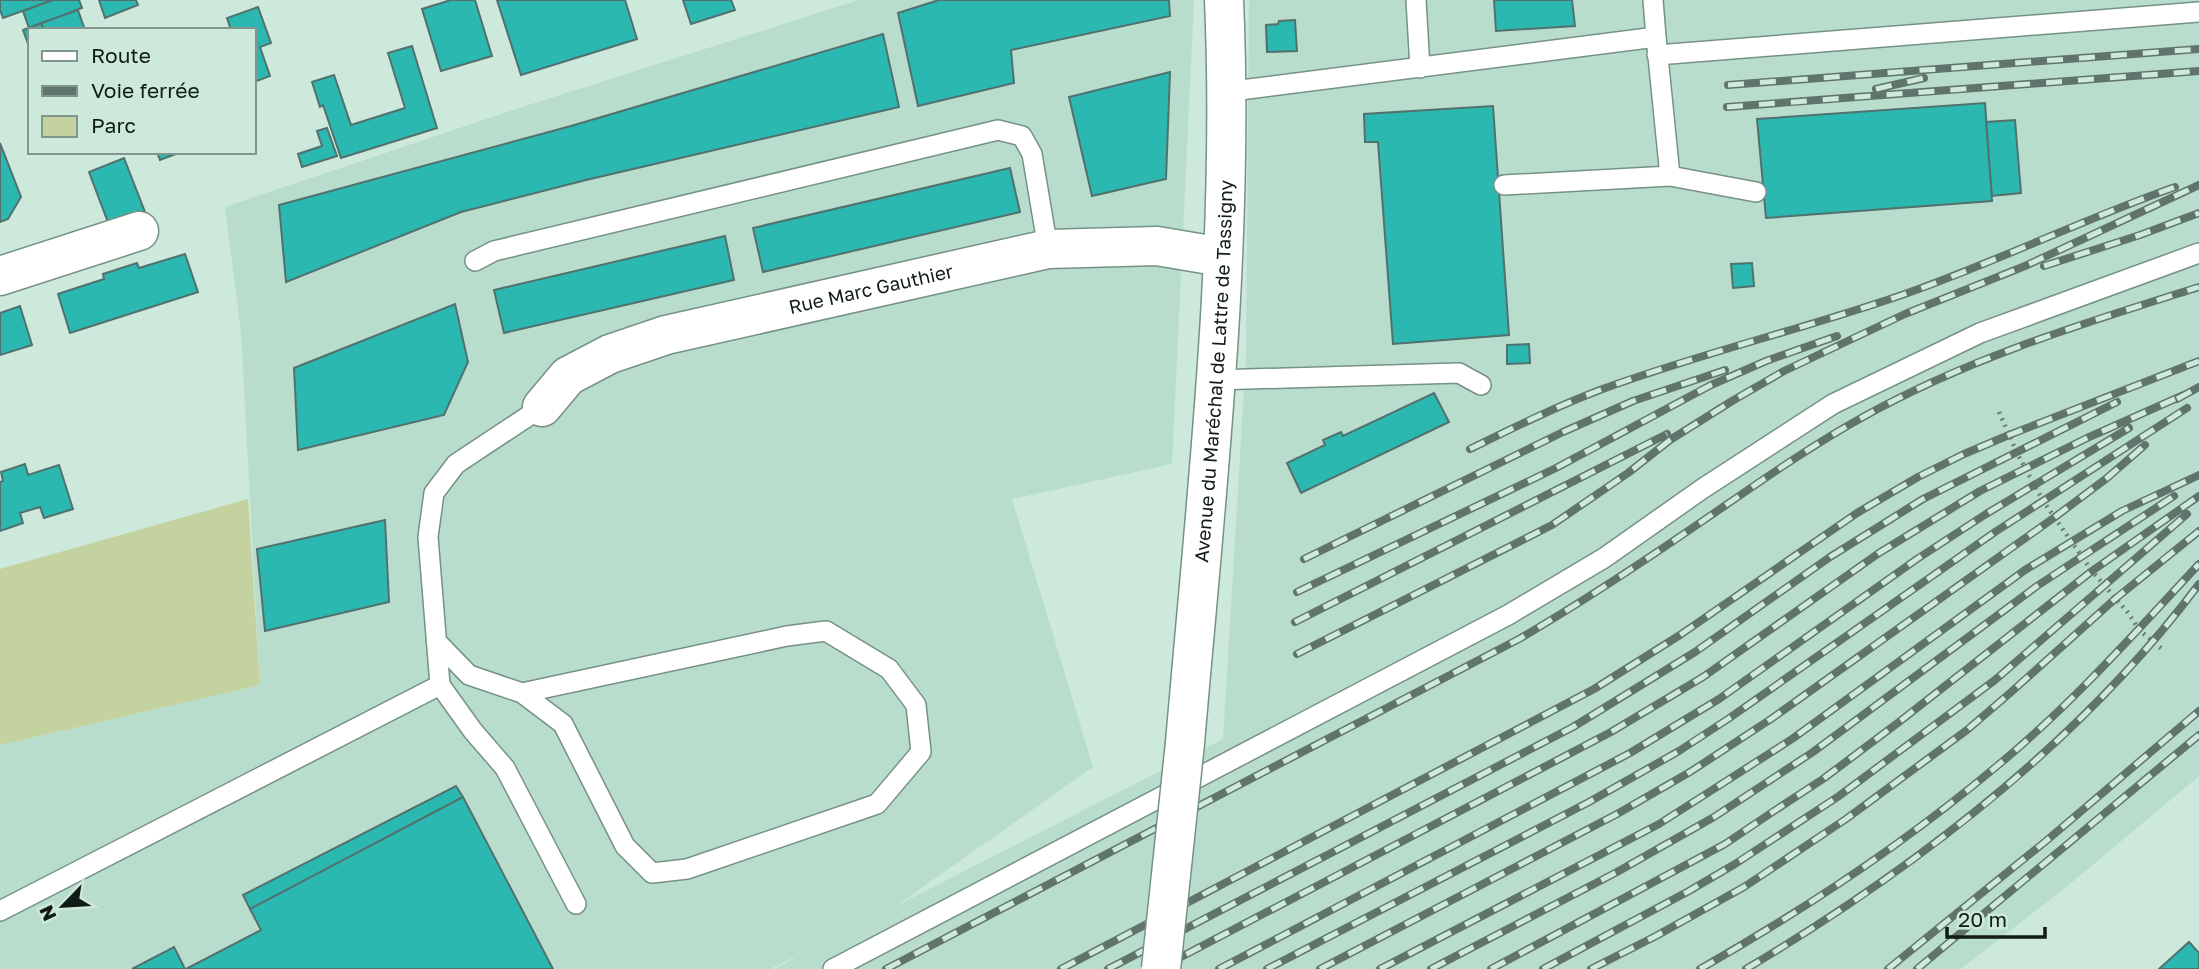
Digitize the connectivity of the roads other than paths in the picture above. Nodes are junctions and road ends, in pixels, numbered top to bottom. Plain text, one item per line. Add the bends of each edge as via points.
1 (1224, 0) edge
2 (1416, 0) edge
3 (1653, 0) edge
4 (2199, 12) edge
5 (1656, 46) junction
6 (1420, 68) junction
7 (1225, 92) junction
8 (1670, 176) junction
9 (1504, 185) dead end
10 (1756, 192) dead end
11 (139, 231) dead end
12 (1048, 249) junction
13 (2199, 253) edge
14 (1222, 257) junction
15 (475, 261) dead end
16 (0, 276) edge
17 (1215, 380) junction
18 (1480, 385) dead end
19 (542, 407) joint
20 (436, 641) junction
21 (440, 685) junction
22 (522, 693) junction
23 (576, 904) dead end
24 (0, 911) edge
25 (833, 969) edge
26 (1161, 969) edge

1 - 7 street, Avenue du Maréchal de Lattre de Tassigny
2 - 6 lane
3 - 5 lane
4 - 5 lane
5 - 6 lane
5 - 8 lane
6 - 7 lane
7 - 14 street, Avenue du Maréchal de Lattre de Tassigny
8 - 9 lane
8 - 10 lane
11 - 16 street
12 - 14 street, Rue Marc Gauthier via 1157,246
12 - 15 lane via 1032,154 1022,136 998,130 494,251
12 - 19 street, Rue Marc Gauthier via 666,335 610,354 568,376
13 - 25 lane via 1980,334 1833,404 1604,558 1508,615
14 - 17 street, Avenue du Maréchal de Lattre de Tassigny
17 - 18 lane via 1460,373
17 - 26 street, Avenue du Maréchal de Lattre de Tassigny, bridge
19 - 20 lane via 456,464 434,494 428,537
20 - 21 lane
20 - 22 lane via 468,675
21 - 23 lane via 505,768
21 - 24 lane
22 - 22 lane via 563,724 625,846 652,873 687,869 877,804 921,752 916,705 889,669 826,631

